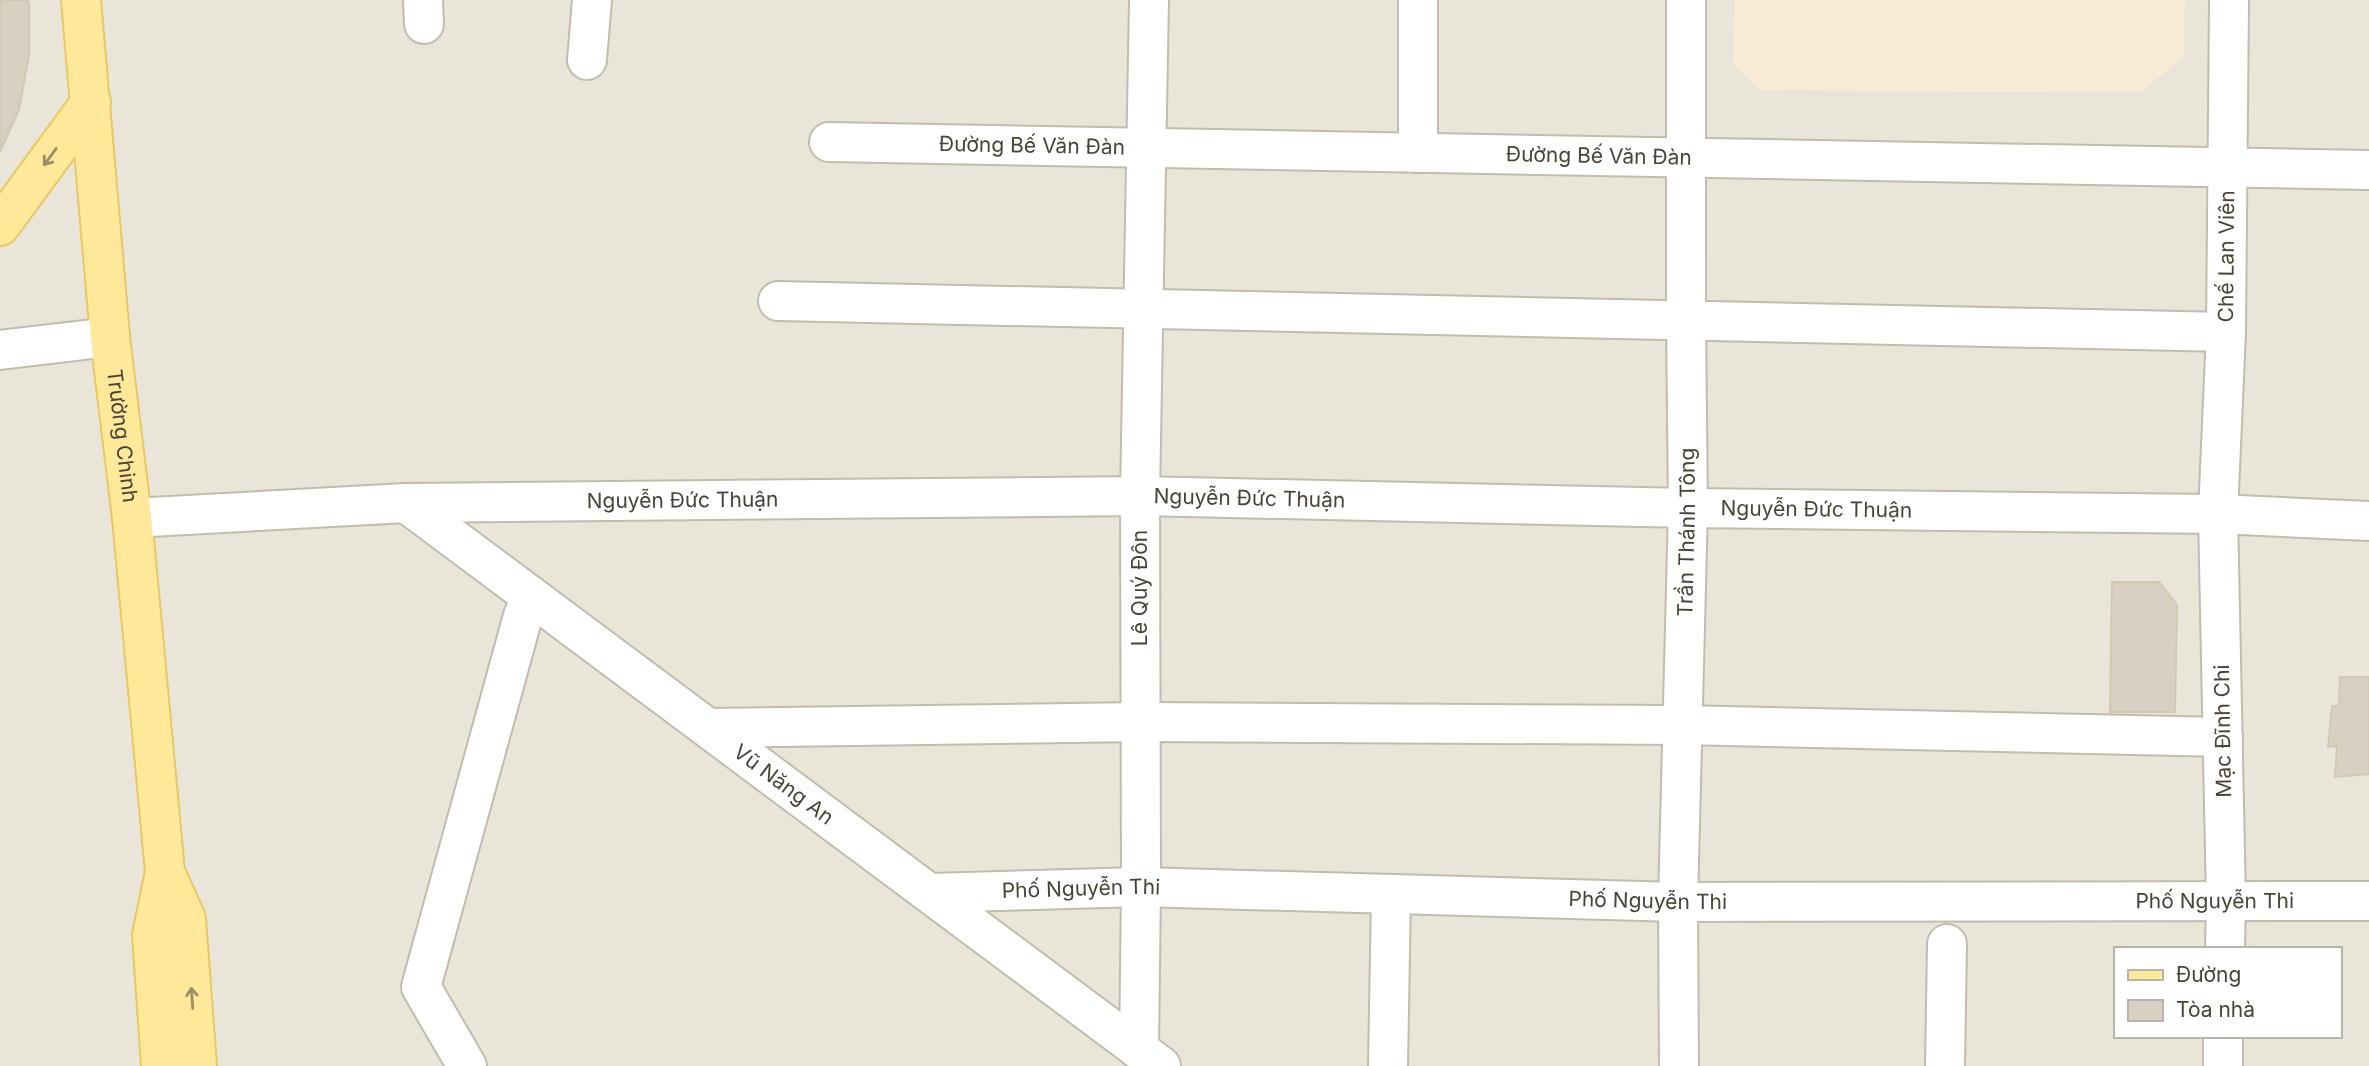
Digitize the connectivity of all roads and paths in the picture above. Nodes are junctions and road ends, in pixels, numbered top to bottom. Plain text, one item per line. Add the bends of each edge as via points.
1 (81, 0) edge
2 (592, 0) edge
3 (1149, 0) edge
4 (1418, 0) edge
5 (1686, 0) edge
6 (2229, 0) edge
7 (587, 61) dead end
8 (90, 102) junction
9 (829, 142) dead end
10 (1147, 148) junction
11 (1418, 153) junction
12 (1686, 158) junction
13 (2227, 168) junction
14 (2369, 170) edge
15 (0, 226) edge
16 (778, 302) dead end
17 (1143, 309) junction
18 (1685, 321) junction
19 (2225, 332) junction
20 (110, 337) junction
21 (0, 350) edge
22 (1140, 496) junction
23 (406, 503) junction
24 (1688, 508) junction
25 (2218, 514) junction
26 (132, 518) junction
27 (2369, 521) edge
28 (532, 597) junction
29 (1140, 722) junction
30 (1682, 725) junction
31 (709, 728) junction
32 (2223, 737) junction
33 (165, 872) junction
34 (1142, 887) junction
35 (929, 893) junction
36 (1391, 894) junction
37 (2227, 901) junction
38 (2369, 901) edge
39 (1678, 902) junction
40 (1947, 944) dead end
41 (2225, 947) edge
42 (2223, 1038) edge
43 (1149, 1058) edge
44 (162, 1066) edge
45 (197, 1066) edge
46 (467, 1066) edge
47 (1388, 1066) edge
48 (1679, 1066) edge
49 (1945, 1066) edge
50 (2223, 1066) edge

1 - 8 main road, Trường Chinh
2 - 7 street
3 - 10 street, Lê Quý Đôn
4 - 11 street
5 - 12 street, Trần Thánh Tông
6 - 13 street, Chế Lan Viên
8 -> 15 main road
8 - 20 main road, Trường Chinh
9 - 10 street, Đường Bế Văn Đàn
10 - 11 street, Đường Bế Văn Đàn
10 - 17 street, Lê Quý Đôn
11 - 12 street, Đường Bế Văn Đàn
12 - 13 street, Đường Bế Văn Đàn
12 - 18 street, Trần Thánh Tông
13 - 14 street, Đường Bế Văn Đàn
13 - 19 street, Chế Lan Viên
16 - 17 street
17 - 18 street
17 - 22 street, Lê Quý Đôn
18 - 19 street
18 - 24 street, Trần Thánh Tông
19 - 25 street, Chế Lan Viên
20 - 21 street
20 - 26 main road, Trường Chinh
22 - 23 street, Nguyễn Đức Thuận
22 - 24 street, Nguyễn Đức Thuận
22 - 29 street, Lê Quý Đôn
23 - 26 street, Nguyễn Đức Thuận
23 - 28 street, Vũ Năng An
24 - 25 street, Nguyễn Đức Thuận
24 - 30 street, Trần Thánh Tông
25 - 27 street, Nguyễn Đức Thuận
25 - 32 street, Mạc Đĩnh Chi
26 - 33 main road, Trường Chinh
28 - 31 street, Vũ Năng An
28 - 46 street via 421,987
29 - 30 street
29 - 31 street
29 - 34 street, Lê Quý Đôn
30 - 32 street
30 - 39 street, Trần Thánh Tông
31 - 35 street, Vũ Năng An
32 - 37 street, Mạc Đĩnh Chi
33 - 44 main road, Trường Chinh via 152,935
45 -> 33 main road, Trường Chinh via 186,919
34 - 35 street, Phố Nguyễn Thi
34 - 36 street, Phố Nguyễn Thi
34 - 43 street, Lê Quý Đôn
35 - 43 street, Vũ Năng An
36 - 39 street, Phố Nguyễn Thi
36 - 47 street
37 - 38 street, Phố Nguyễn Thi
37 - 39 street, Phố Nguyễn Thi
37 - 41 street, Mạc Đĩnh Chi
39 - 48 street, Trần Thánh Tông
40 - 49 street
42 - 50 street

